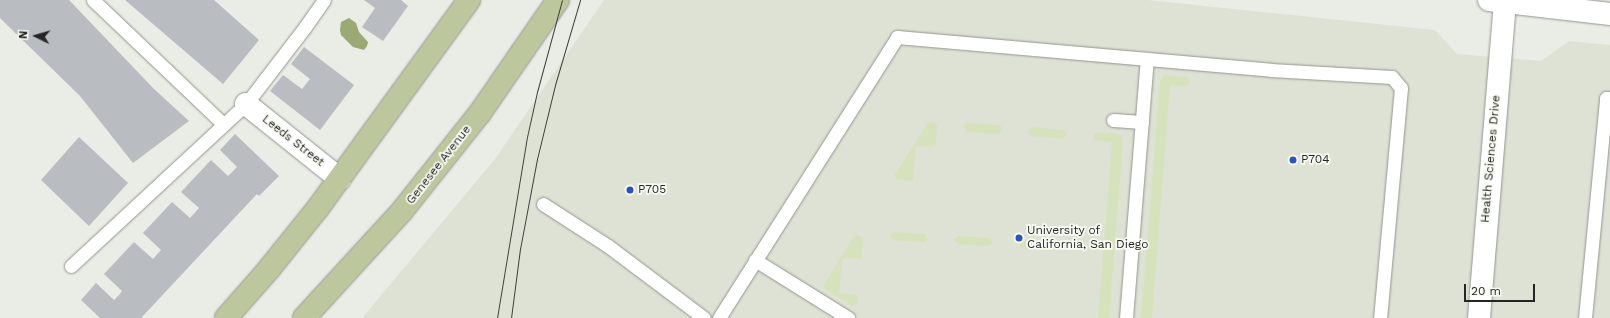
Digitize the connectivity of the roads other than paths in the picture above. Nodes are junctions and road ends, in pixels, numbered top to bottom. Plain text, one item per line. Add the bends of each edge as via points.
1 (94, 0) edge
2 (324, 0) edge
3 (469, 0) edge
4 (558, 0) edge
5 (1500, 1) edge
6 (1610, 14) edge
7 (1147, 59) junction
8 (1610, 98) edge
9 (246, 104) junction
10 (1113, 120) dead end
11 (1142, 122) junction
12 (223, 124) junction
13 (340, 178) junction
14 (543, 204) dead end
15 (755, 260) junction
16 (71, 266) dead end
17 (226, 318) edge
18 (304, 318) edge
19 (704, 318) edge
20 (719, 318) edge
21 (848, 318) edge
22 (1126, 318) edge
23 (1380, 318) edge
24 (1478, 318) edge
25 (1585, 318) edge

1 - 12 lane
2 - 9 lane
3 - 13 main road
4 - 18 main road, Genesee Avenue via 480,113 407,204
5 - 6 street
5 - 24 street, Health Sciences Drive
7 - 11 lane
7 - 15 lane via 897,37
7 - 23 lane via 1392,77 1401,88
8 - 25 lane via 1606,98
9 - 12 lane
9 - 13 street, Leeds Street
10 - 11 lane
11 - 22 lane
12 - 16 lane
13 - 17 main road via 269,269
14 - 19 lane via 608,246
15 - 20 lane
15 - 21 lane

